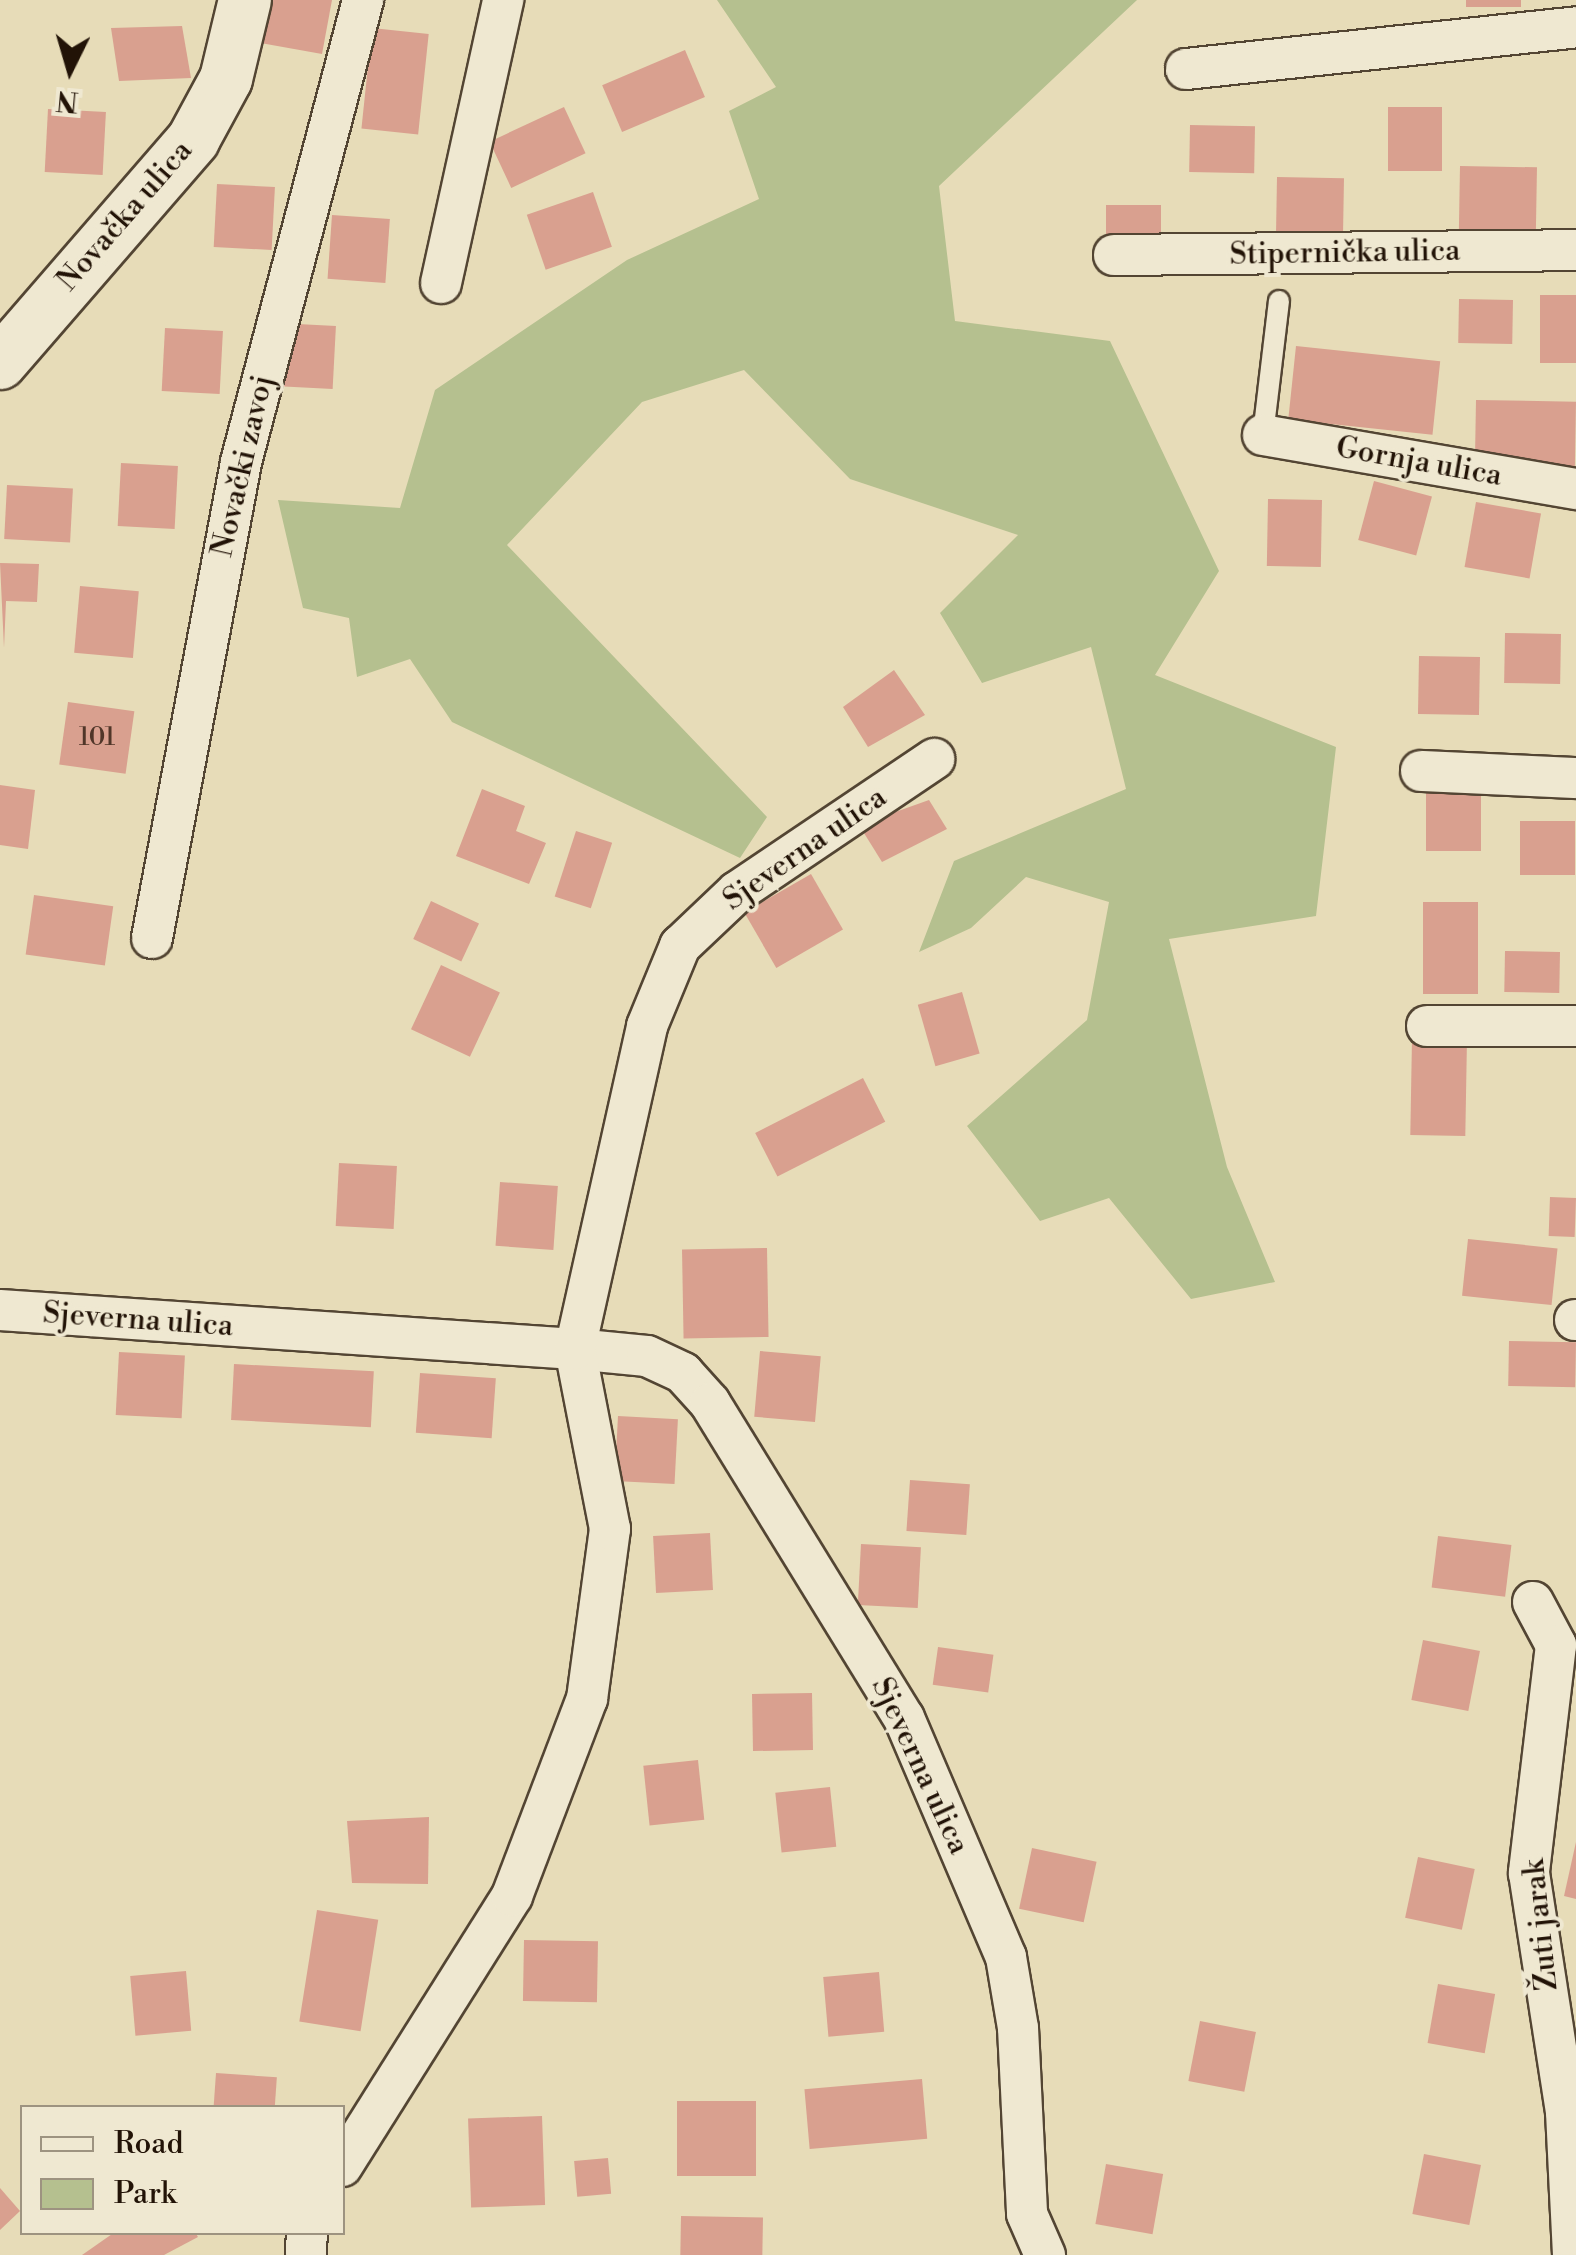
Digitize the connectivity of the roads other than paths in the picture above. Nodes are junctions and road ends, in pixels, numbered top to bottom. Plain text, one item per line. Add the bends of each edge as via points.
1 (245, 0) edge
2 (363, 0) edge
3 (503, 0) edge
4 (1576, 27) edge
5 (1186, 69) dead end
6 (1576, 250) edge
7 (1114, 255) dead end
8 (440, 283) dead end
9 (1279, 301) dead end
10 (0, 363) edge
11 (1263, 436) joint
12 (1576, 489) edge
13 (934, 759) dead end
14 (1420, 771) dead end
15 (1576, 778) edge
16 (152, 938) dead end
17 (1427, 1026) dead end
18 (1576, 1026) edge
19 (0, 1310) edge
20 (575, 1349) junction
21 (1532, 1602) dead end
22 (345, 2161) edge
23 (1046, 2255) edge
24 (1573, 2255) edge

1 - 10 street, Novačka ulica via 226,78 193,140
2 - 16 street, Novački zavoj via 240,462
3 - 8 street
4 - 5 street
6 - 7 street, Stipernička ulica
9 - 11 lane
11 - 12 street, Gornja ulica
13 - 20 street, Sjeverna ulica via 736,892 680,946 648,1026
14 - 15 street
17 - 18 street
19 - 20 street, Sjeverna ulica
20 - 22 street, Sjeverna ulica via 610,1528 587,1700 512,1896
20 - 23 street, Sjeverna ulica via 648,1356 683,1373 710,1402 904,1718 1006,1956 1018,2028 1027,2214
21 - 24 street, Žuti jarak via 1556,1645 1528,1873 1566,2112

